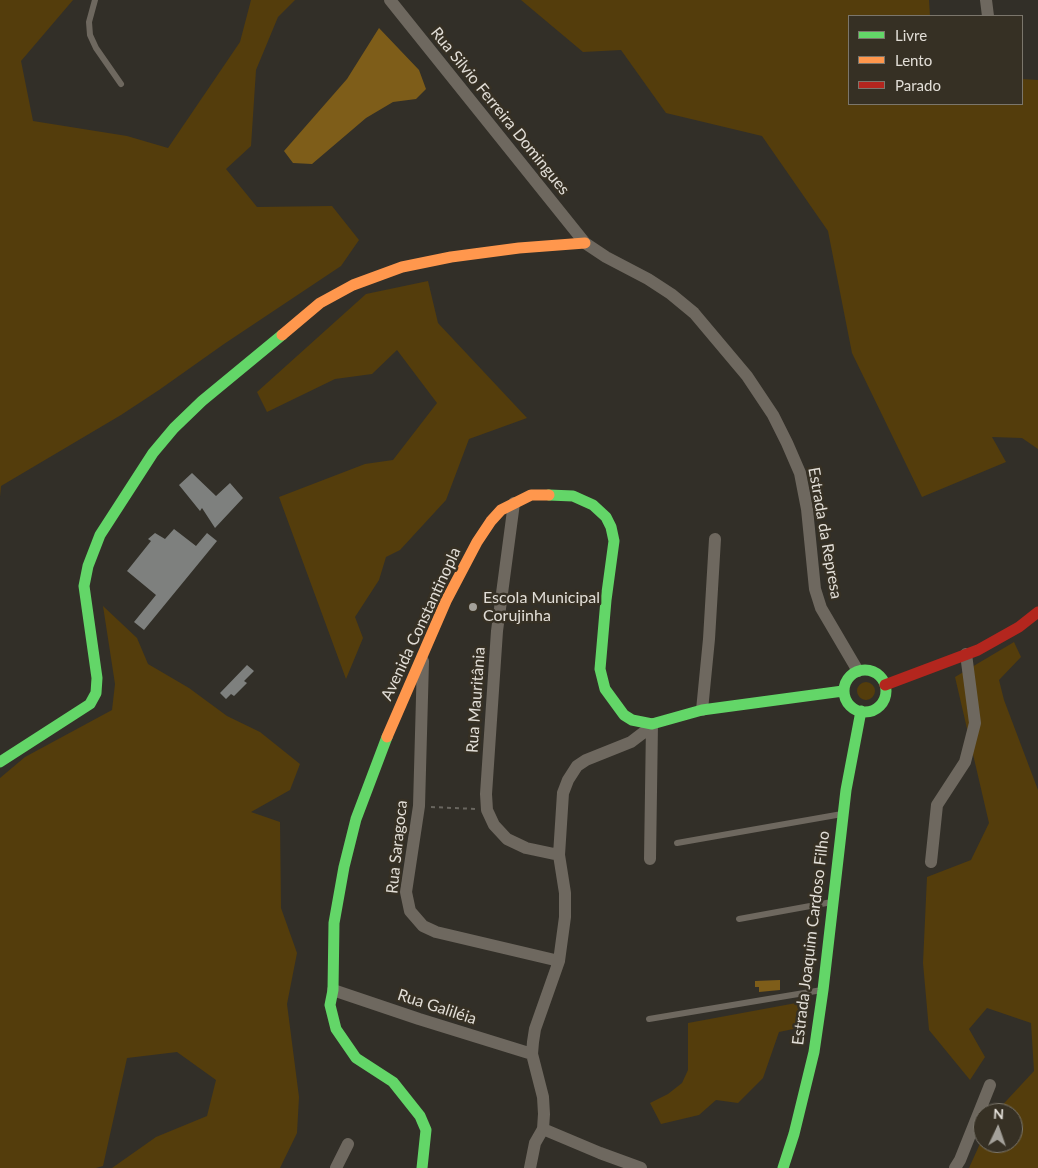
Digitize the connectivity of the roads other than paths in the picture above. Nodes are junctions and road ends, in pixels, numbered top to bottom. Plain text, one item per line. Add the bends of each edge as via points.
1 (95, 0) edge
2 (390, 0) edge
3 (986, 0) edge
4 (988, 15) edge
5 (121, 84) dead end
6 (585, 243) junction
7 (514, 503) junction
8 (715, 538) dead end
9 (1038, 612) edge
10 (966, 654) junction
11 (423, 655) junction
12 (858, 671) junction
13 (885, 685) junction
14 (844, 690) junction
15 (702, 710) junction
16 (861, 711) junction
17 (652, 725) junction
18 (0, 762) edge
19 (843, 814) junction
20 (677, 843) dead end
21 (559, 855) junction
22 (650, 859) dead end
23 (931, 862) dead end
24 (833, 902) junction
25 (739, 918) dead end
26 (559, 961) junction
27 (333, 990) junction
28 (823, 990) junction
29 (649, 1019) dead end
30 (532, 1054) junction
31 (990, 1085) dead end
32 (543, 1129) junction
33 (348, 1144) dead end
34 (336, 1168) edge
35 (422, 1168) edge
36 (530, 1168) edge
37 (641, 1168) edge
38 (783, 1168) edge
39 (954, 1168) edge

1 - 5 lane via 89,22 90,35
2 - 6 street, Rua Silvio Ferreira Domingues
3 - 4 street
6 - 12 street, Estrada da Represa via 648,279 694,313 747,376 772,415 800,473 815,589 821,608
6 - 18 street via 451,257 402,267 353,285 320,303 202,401 153,453 100,536 88,566 84,586 97,678 96,693 90,704
7 - 11 street, Avenida Constantinopla via 501,510 477,542 446,601
7 - 17 street, Avenida Constantinopla via 531,495 573,496 593,506 611,526 614,541 600,669 602,679 624,715
7 - 21 street, Rua Mauritânia via 497,631 487,810 494,825 507,839 526,848
8 - 15 street
9 - 10 street via 1019,627
10 - 13 street
10 - 23 street via 975,724 965,762 937,805
11 - 26 street, Rua Saragoca via 418,806 406,892 410,911 423,926 436,932
11 - 27 street, Avenida Constantinopla via 382,748 356,820 334,923
12 - 13 street via 873,672
12 - 14 street via 847,679
13 - 16 street via 885,697 880,706 870,712
14 - 15 street
14 - 16 street via 850,707
15 - 17 street
16 - 19 street, Estrada Joaquim Cardoso Filho
17 - 21 street via 631,742 577,766 562,793
17 - 22 street
19 - 20 lane
19 - 24 street, Estrada Joaquim Cardoso Filho
21 - 26 street via 565,903
24 - 25 lane
24 - 28 street, Estrada Joaquim Cardoso Filho
26 - 30 street via 535,1029
27 - 30 street, Rua Galiléia
27 - 35 street, Avenida Constantinopla via 332,1018 342,1038 356,1058 394,1082 420,1116 426,1130
28 - 29 lane
28 - 38 street, Estrada Joaquim Cardoso Filho via 806,1089
30 - 32 street via 543,1097
31 - 39 street
32 - 36 street via 535,1143
32 - 37 street
33 - 34 street

